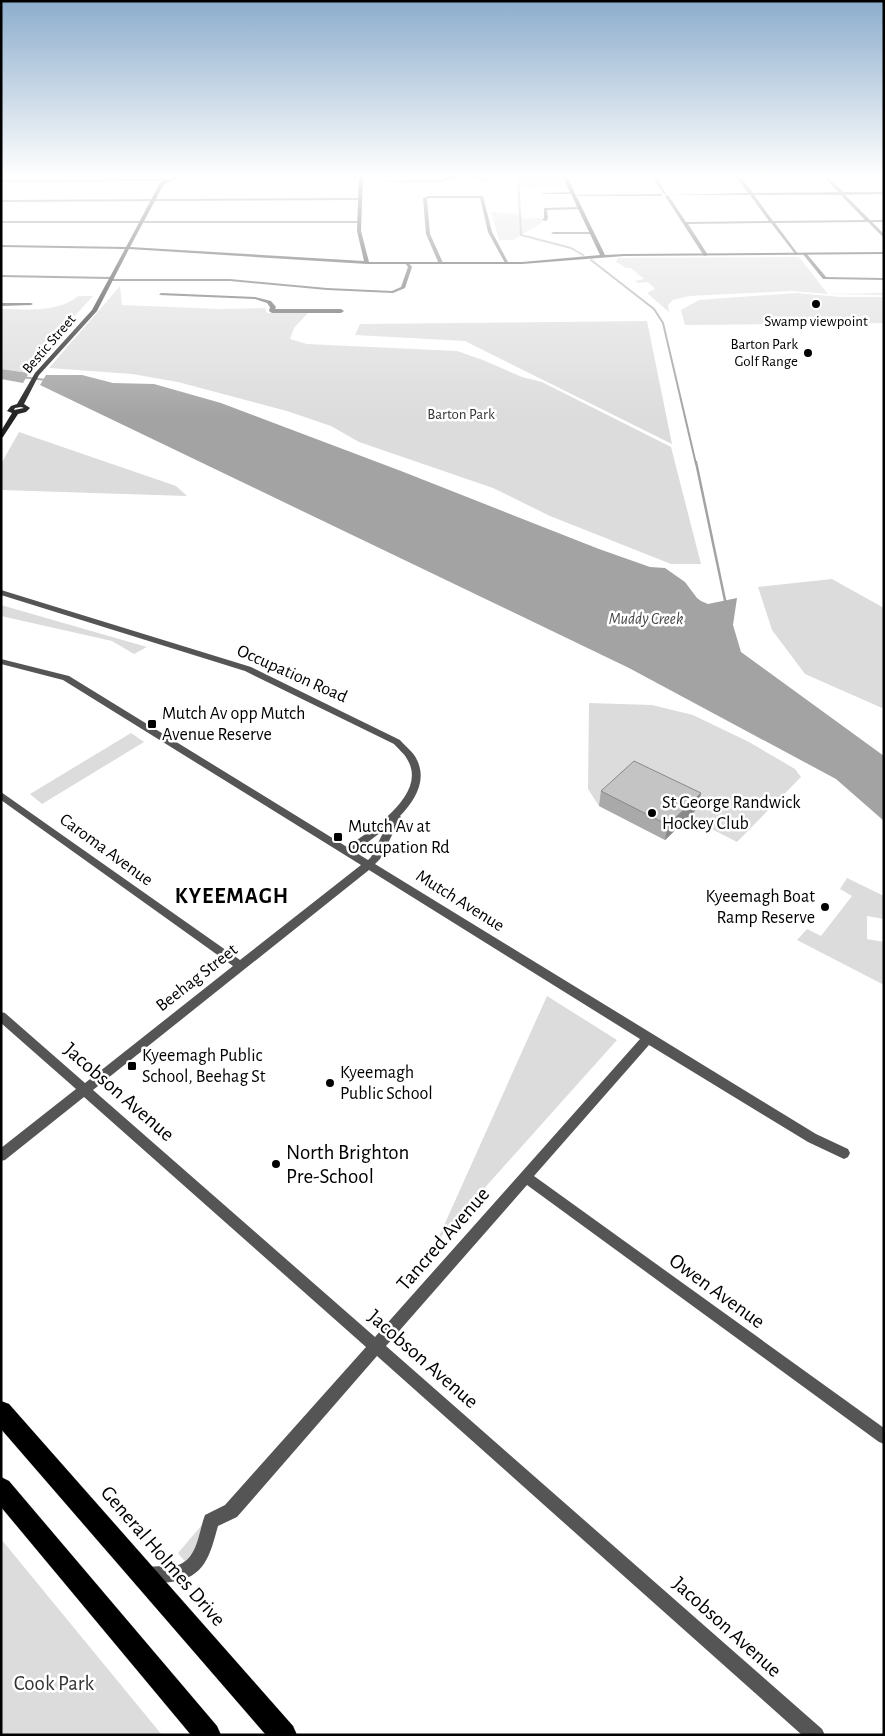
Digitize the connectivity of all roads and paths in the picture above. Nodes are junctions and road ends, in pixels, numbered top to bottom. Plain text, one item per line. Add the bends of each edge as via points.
1 (124, 256) edge
2 (256, 256) edge
3 (365, 256) edge
4 (438, 256) edge
5 (503, 256) edge
6 (603, 256) edge
7 (806, 256) edge
8 (367, 263) junction
9 (406, 263) junction
10 (441, 263) junction
11 (507, 263) junction
12 (1, 276) edge
13 (111, 279) junction
14 (884, 279) edge
15 (240, 280) junction
16 (236, 286) dead end
17 (232, 291) dead end
18 (161, 294) dead end
19 (227, 296) junction
20 (31, 304) dead end
21 (1, 305) edge
22 (341, 311) dead end
23 (1, 409) edge
24 (13, 410) junction
25 (1, 436) edge
26 (1, 592) edge
27 (1, 662) edge
28 (1, 795) edge
29 (398, 814) junction
30 (348, 852) junction
31 (368, 865) junction
32 (240, 966) junction
33 (1, 1016) edge
34 (648, 1038) junction
35 (85, 1090) junction
36 (844, 1153) dead end
37 (1, 1156) edge
38 (526, 1177) junction
39 (377, 1346) junction
40 (1, 1412) edge
41 (884, 1437) edge
42 (1, 1489) edge
43 (145, 1575) junction
44 (208, 1735) edge
45 (284, 1735) edge
46 (816, 1735) edge

1 - 13 main road, Bestic Street
2 - 8 main road
3 - 8 main road
4 - 10 street
5 - 11 street
6 - 11 main road
7 - 14 street via 826,278
8 - 9 main road
9 - 10 main road
9 - 15 street via 410,267 402,290 367,291
10 - 11 main road
12 - 13 street
13 - 15 street
13 - 24 main road, Bestic Street via 94,311 37,374 20,405 27,408
15 - 16 street
17 - 19 street
18 - 19 street
19 - 22 street via 269,302 272,311
20 - 21 street
23 - 24 main road
24 - 25 main road
26 - 29 street, Occupation Road via 248,670 384,734 404,748 416,766 416,785
27 - 30 street, Mutch Avenue via 66,678
28 - 32 street, Caroma Avenue
29 - 30 street, Occupation Road
29 - 31 street, Beehag Street via 375,859
30 - 31 street, Mutch Avenue
31 - 32 street, Beehag Street
31 - 34 street, Mutch Avenue
32 - 35 street, Beehag Street
33 - 35 street, Jacobson Avenue
34 - 36 street, Mutch Avenue via 812,1138
34 - 38 street, Tancred Avenue
35 - 37 street, Beehag Street
35 - 39 street, Jacobson Avenue
38 - 39 street, Tancred Avenue
38 - 41 street, Owen Avenue
39 - 43 street, Tancred Avenue via 231,1512 211,1522 201,1555 191,1569 173,1576
39 - 46 street, Jacobson Avenue
40 - 43 highway, General Holmes Drive
42 - 44 highway
43 - 45 highway, General Holmes Drive

